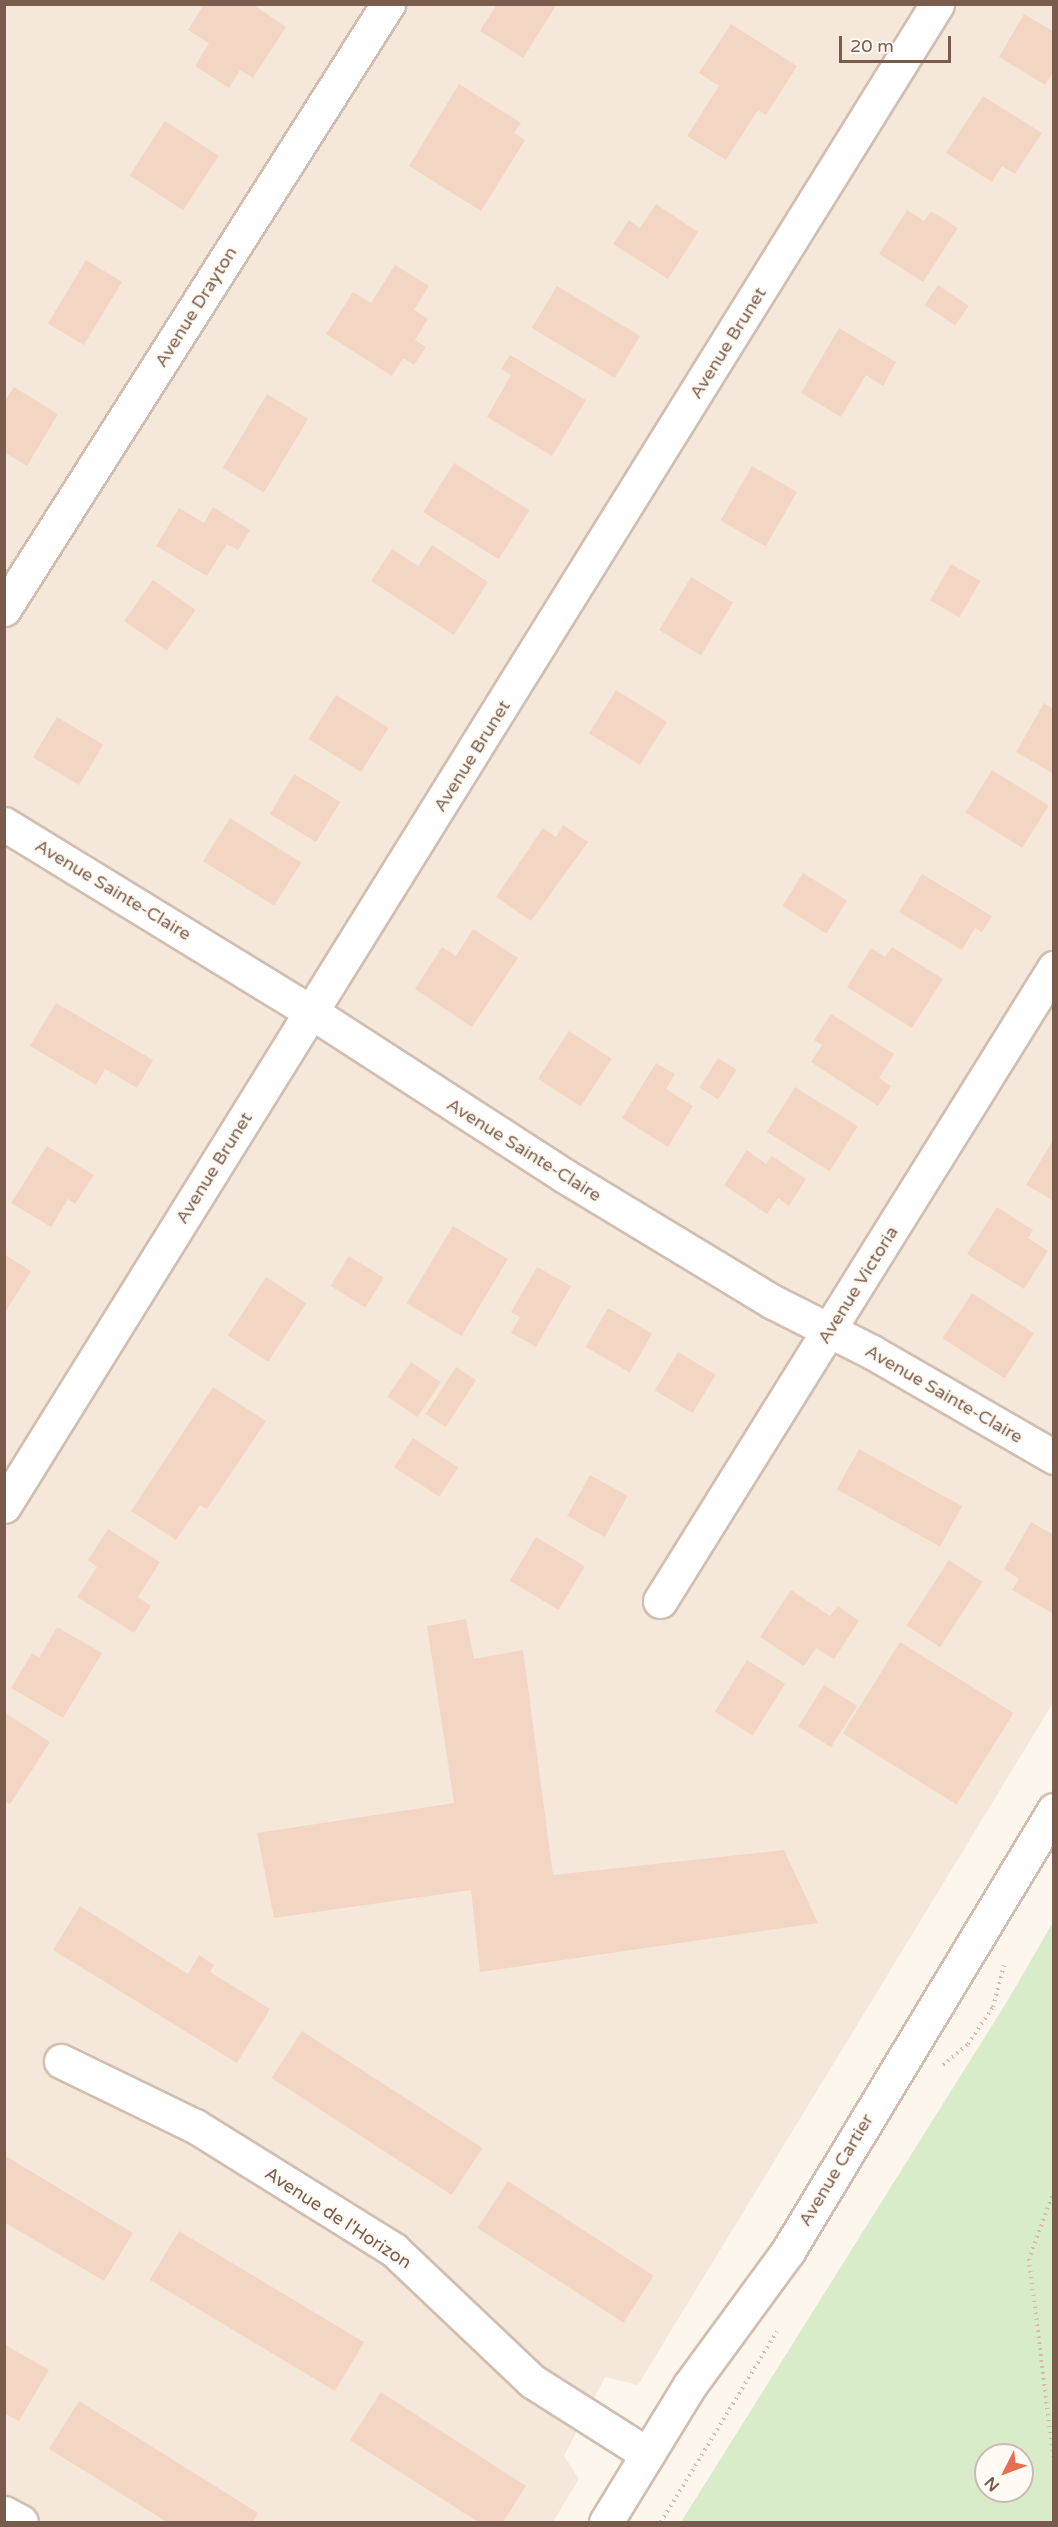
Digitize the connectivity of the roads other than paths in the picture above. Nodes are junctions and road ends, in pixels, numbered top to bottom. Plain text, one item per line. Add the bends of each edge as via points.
1 (388, 4) edge
2 (937, 4) edge
3 (4, 609) edge
4 (4, 824) edge
5 (1053, 968) edge
6 (313, 1013) junction
7 (830, 1330) junction
8 (1053, 1457) edge
9 (4, 1506) edge
10 (660, 1601) dead end
11 (1053, 1810) edge
12 (61, 2061) dead end
13 (647, 2454) junction
14 (4, 2513) edge
15 (21, 2523) edge
16 (606, 2523) edge

1 - 3 street, Avenue Drayton
2 - 6 street, Avenue Brunet
4 - 6 street, Avenue Sainte-Claire
5 - 7 street, Avenue Victoria
6 - 7 street, Avenue Sainte-Claire via 563,1176 773,1302
6 - 9 street, Avenue Brunet
7 - 8 street, Avenue Sainte-Claire
7 - 10 street, Avenue Victoria
11 - 13 street, Avenue Cartier via 788,2251 690,2385
12 - 13 street, Avenue de l'Horizon via 195,2126 394,2250 532,2381
13 - 16 street, Avenue Cartier
14 - 15 street

